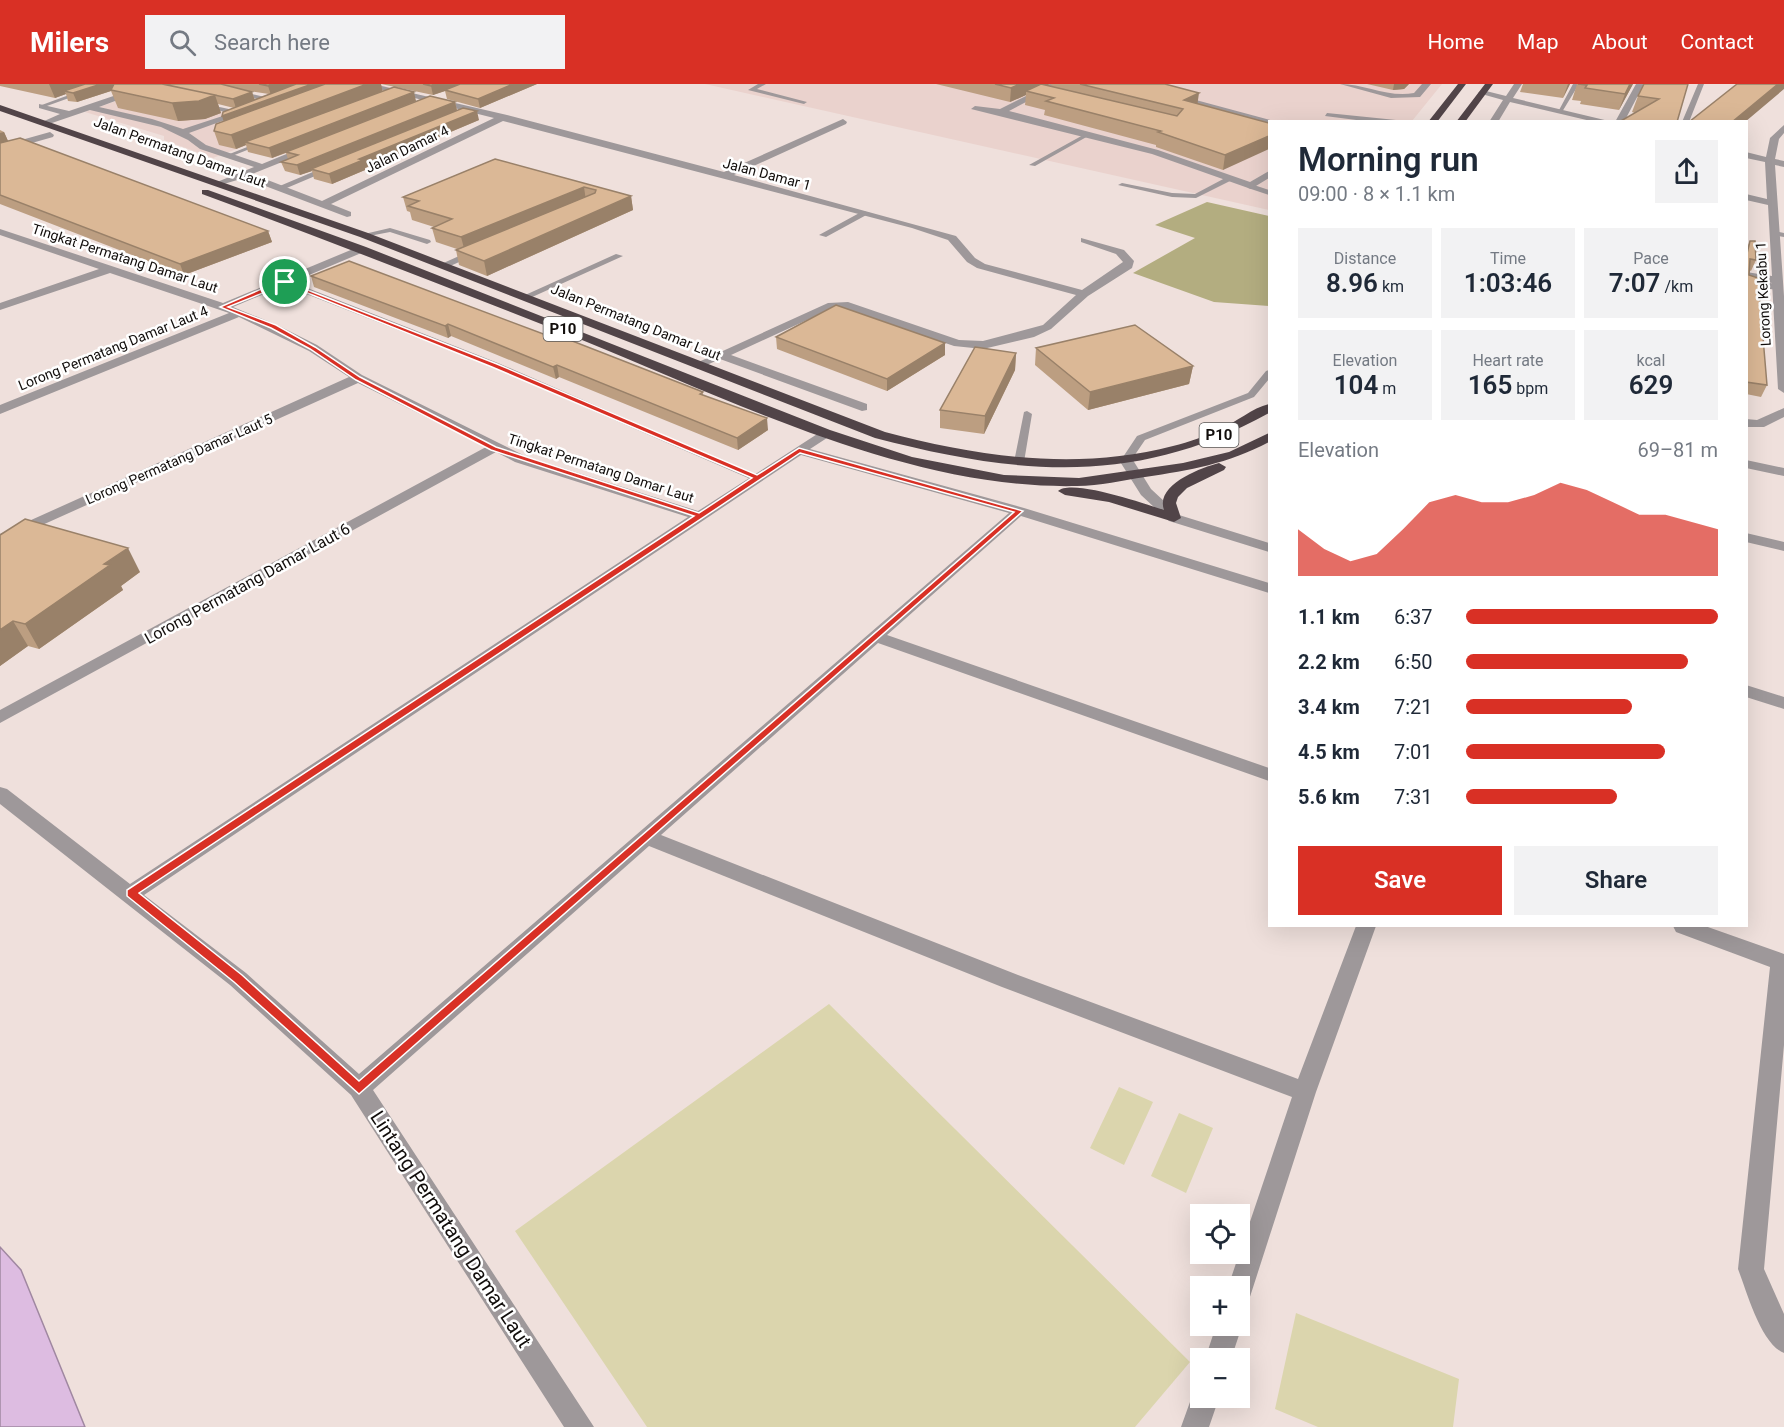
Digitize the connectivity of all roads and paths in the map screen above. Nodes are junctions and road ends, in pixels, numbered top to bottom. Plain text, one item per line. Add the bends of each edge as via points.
1 (105, 84) edge
2 (157, 84) edge
3 (196, 84) edge
4 (363, 84) edge
5 (763, 84) edge
6 (1056, 84) edge
7 (1344, 84) edge
8 (1427, 84) edge
9 (1462, 84) edge
10 (1489, 84) edge
11 (1518, 84) edge
12 (1576, 84) edge
13 (1640, 84) edge
14 (1701, 84) edge
15 (137, 91) junction
16 (396, 92) junction
17 (452, 92) edge
18 (148, 93) edge
19 (1041, 93) junction
20 (1482, 93) junction
21 (1052, 95) edge
22 (284, 96) edge
23 (385, 96) edge
24 (1174, 97) edge
25 (1507, 98) junction
26 (274, 100) junction
27 (432, 100) junction
28 (804, 102) dead end
29 (193, 103) edge
30 (42, 106) joint
31 (88, 107) junction
32 (0, 108) edge
33 (411, 109) edge
34 (975, 109) dead end
35 (472, 110) junction
36 (1001, 111) junction
37 (1560, 111) junction
38 (238, 113) junction
39 (68, 114) junction
40 (461, 114) edge
41 (1327, 115) dead end
42 (504, 117) junction
43 (0, 119) edge
44 (1376, 120) edge
45 (1434, 120) edge
46 (1462, 120) edge
47 (1493, 120) edge
48 (1600, 120) edge
49 (1619, 120) edge
50 (1686, 120) edge
51 (1268, 121) edge
52 (46, 122) junction
53 (843, 122) dead end
54 (1784, 128) edge
55 (184, 132) junction
56 (50, 135) junction
57 (1087, 135) junction
58 (210, 137) dead end
59 (274, 138) edge
60 (199, 141) junction
61 (316, 146) edge
62 (0, 150) edge
63 (230, 155) junction
64 (1748, 155) edge
65 (1770, 160) junction
66 (343, 162) edge
67 (1784, 164) edge
68 (1033, 165) dead end
69 (263, 166) junction
70 (243, 174) junction
71 (1268, 175) edge
72 (724, 176) junction
73 (1230, 179) junction
74 (220, 184) junction
75 (1122, 185) dead end
76 (1251, 186) junction
77 (279, 188) junction
78 (1268, 193) edge
79 (1748, 197) edge
80 (1773, 203) junction
81 (322, 205) junction
82 (866, 213) junction
83 (347, 214) dead end
84 (0, 232) edge
85 (1779, 234) edge
86 (364, 235) junction
87 (823, 235) dead end
88 (1085, 240) dead end
89 (427, 243) dead end
90 (496, 244) edge
91 (362, 249) junction
92 (619, 256) dead end
93 (1780, 257) edge
94 (444, 265) junction
95 (107, 270) junction
96 (1748, 276) edge
97 (285, 282) junction
98 (1748, 282) edge
99 (1780, 285) edge
100 (1084, 294) junction
101 (527, 296) junction
102 (0, 307) edge
103 (223, 307) junction
104 (237, 314) junction
105 (720, 355) junction
106 (698, 364) junction
107 (1268, 374) edge
108 (358, 378) junction
109 (1784, 389) edge
110 (862, 407) dead end
111 (1268, 409) edge
112 (0, 410) edge
113 (1784, 412) edge
114 (1027, 414) dead end
115 (1752, 423) edge
116 (825, 433) junction
117 (1268, 438) edge
118 (494, 448) junction
119 (799, 450) junction
120 (1234, 455) junction
121 (1126, 460) junction
122 (1019, 462) junction
123 (1748, 464) edge
124 (1784, 472) edge
125 (1136, 476) junction
126 (757, 478) junction
127 (1004, 479) junction
128 (1019, 511) junction
129 (700, 516) junction
130 (1174, 518) junction
131 (1748, 538) edge
132 (0, 540) edge
133 (1784, 547) edge
134 (1268, 548) edge
135 (1268, 588) edge
136 (877, 638) junction
137 (1748, 693) edge
138 (1784, 703) edge
139 (0, 717) edge
140 (1268, 775) edge
141 (0, 794) edge
142 (647, 837) junction
143 (131, 893) junction
144 (1366, 927) edge
145 (1686, 927) edge
146 (1783, 962) edge
147 (359, 1088) junction
148 (1305, 1092) junction
149 (1245, 1276) edge
150 (1784, 1340) edge
151 (1202, 1408) edge
152 (580, 1427) edge
153 (1195, 1427) edge

1 - 30 lane
2 - 15 street
3 - 26 street
4 - 16 street, Jalan Damar 1
5 - 28 lane via 750,90
6 - 19 street
7 - 8 street via 1409,96
9 - 45 highway
10 - 20 highway
11 - 25 street
12 - 37 lane
13 - 49 street
14 - 50 lane
15 - 18 lane
15 - 31 street
16 - 23 lane
16 - 27 street, Jalan Damar 1
17 - 27 street
19 - 21 street
19 - 36 street
20 - 25 street
20 - 46 highway
22 - 26 street
24 - 51 lane
25 - 37 street
25 - 47 street
26 - 38 street
27 - 33 street
27 - 35 street, Jalan Damar 1
29 - 38 lane
30 - 39 street
31 - 39 street
31 - 55 street
32 - 52 highway, Jalan Permatang Damar Laut / P10
34 - 36 street
35 - 40 lane
35 - 42 street, Jalan Damar 1
36 - 57 street
37 - 48 street
38 - 55 street
39 - 52 street
41 - 44 lane
42 - 72 street, Jalan Damar 1
42 - 81 street, Jalan Damar 4
43 - 56 highway, Jalan Permatang Damar Laut / P10
52 - 74 highway, Jalan Permatang Damar Laut / P10
53 - 72 street
54 - 65 street via 1775,138
55 - 60 street
56 - 62 street
56 - 91 highway, Jalan Permatang Damar Laut / P10
57 - 68 lane
57 - 73 street via 1155,152
58 - 60 street
59 - 63 lane
60 - 63 street via 203,147
61 - 69 street
63 - 69 street
64 - 65 street
65 - 67 street
65 - 80 street, Lorong Kekabu 1
66 - 77 lane
69 - 70 street
70 - 74 street
70 - 77 street
71 - 76 street
72 - 82 street, Jalan Damar 1
73 - 75 lane via 1196,196
73 - 76 street
74 - 86 highway, Jalan Permatang Damar Laut / P10
76 - 78 lane
77 - 81 street
79 - 80 street
80 - 85 street, Lorong Kekabu 1
81 - 83 street
82 - 87 lane
82 - 100 street, Jalan Damar 1 via 952,238 981,266
84 - 95 street, Tingkat Permatang Damar Laut
85 - 93 street, Lorong Kekabu 1
86 - 89 lane via 390,230
86 - 94 highway, Jalan Permatang Damar Laut / P10
88 - 100 street via 1120,252 1129,261 1128,266
90 - 94 street
91 - 97 street
91 - 116 highway, Jalan Permatang Damar Laut / P10
92 - 101 lane
93 - 99 street, Lorong Kekabu 1
94 - 101 highway, Jalan Permatang Damar Laut / P10
95 - 102 street
95 - 103 street, Tingkat Permatang Damar Laut
96 - 99 street
97 - 103 street
97 - 126 lane via 495,365
98 - 99 lane
99 - 109 street, Lorong Kekabu 1
100 - 105 street via 1047,327 983,345 958,343 844,304 828,306
101 - 106 highway, Jalan Permatang Damar Laut / P10
103 - 104 street, Tingkat Permatang Damar Laut
104 - 108 street, Tingkat Permatang Damar Laut via 313,348
104 - 112 street, Lorong Permatang Damar Laut 4
105 - 106 street
105 - 110 street
106 - 122 highway, Jalan Permatang Damar Laut / P10 via 880,435 963,456
107 - 121 lane via 1251,395 1142,438
108 - 118 street, Tingkat Permatang Damar Laut
108 - 132 street, Lorong Permatang Damar Laut 5
111 - 121 highway, Jalan Permatang Damar Laut / P10 via 1210,439
113 - 115 street
114 - 122 lane
116 - 119 street
116 - 127 highway, Jalan Permatang Damar Laut / P10 via 909,462
117 - 120 highway, Jalan Permatang Damar Laut / P10
118 - 129 street, Tingkat Permatang Damar Laut
118 - 139 street, Lorong Permatang Damar Laut 6
119 - 126 street
119 - 128 street
120 - 125 highway, Jalan Permatang Damar Laut / P10
120 - 130 highway via 1173,494 1169,504
121 - 122 highway, Jalan Permatang Damar Laut / P10 via 1075,464
121 - 125 street
123 - 124 street
125 - 127 highway, Jalan Permatang Damar Laut / P10 via 1079,482
125 - 130 street via 1158,505
126 - 129 street
127 - 130 highway via 1111,498
128 - 135 street
128 - 136 street
129 - 143 street
130 - 134 street
131 - 133 street
136 - 140 street
136 - 142 street
137 - 138 street
141 - 143 street, Lintang Permatang Damar Laut
142 - 147 street
142 - 148 street via 1010,981
143 - 147 street, Lintang Permatang Damar Laut via 238,979
144 - 148 street
145 - 146 street
146 - 150 street via 1751,1269
147 - 152 street, Lintang Permatang Damar Laut
148 - 149 street
151 - 153 street

